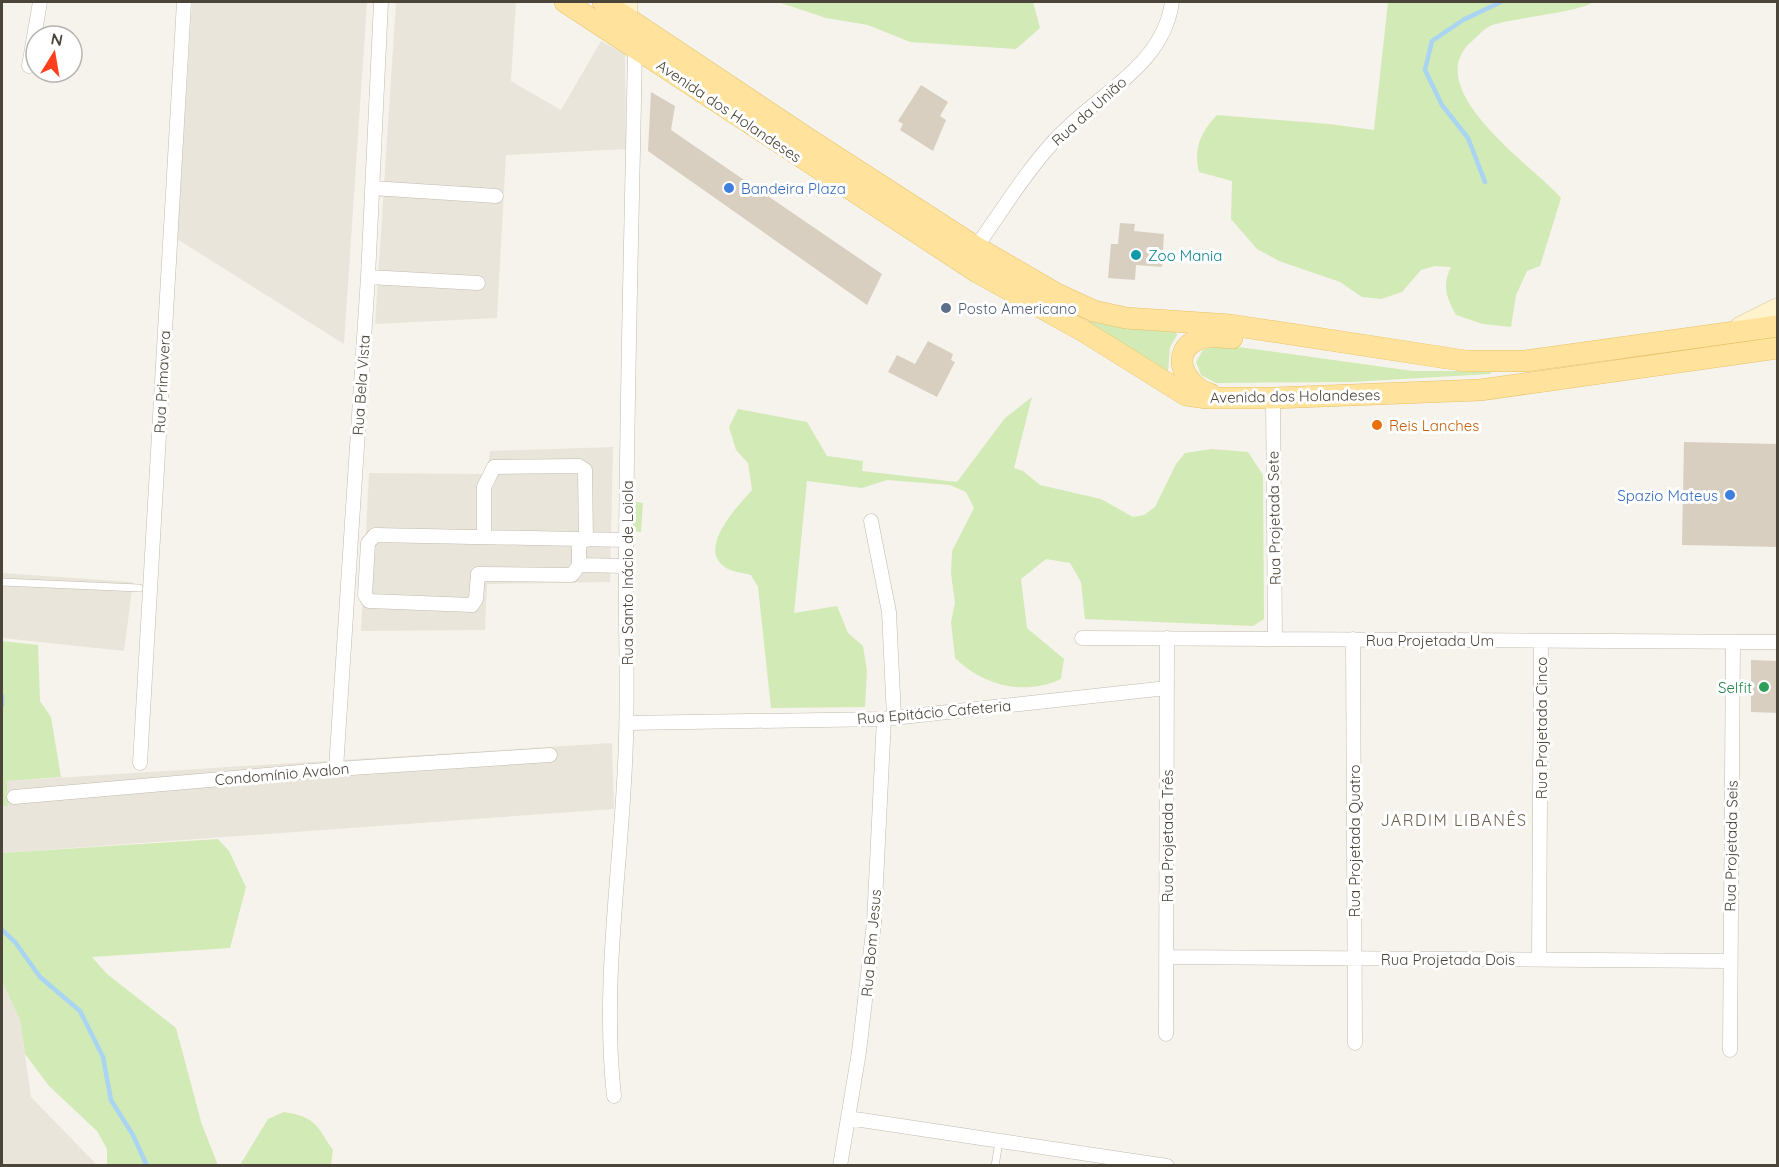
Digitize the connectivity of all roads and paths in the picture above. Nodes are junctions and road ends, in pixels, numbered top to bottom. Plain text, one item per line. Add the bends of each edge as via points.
1 (40, 2) edge
2 (184, 2) edge
3 (381, 2) edge
4 (565, 2) edge
5 (603, 2) edge
6 (1172, 2) edge
7 (627, 9) edge
8 (36, 24) edge
9 (635, 48) junction
10 (372, 188) junction
11 (496, 196) dead end
12 (976, 247) junction
13 (368, 277) junction
14 (478, 283) dead end
15 (1778, 308) edge
16 (1778, 326) edge
17 (1719, 334) junction
18 (1778, 348) edge
19 (1745, 352) junction
20 (1778, 355) edge
21 (1466, 361) junction
22 (1237, 398) junction
23 (1273, 398) junction
24 (871, 521) dead end
25 (484, 537) junction
26 (582, 539) junction
27 (626, 540) junction
28 (579, 565) junction
29 (626, 566) junction
30 (2, 582) edge
31 (145, 589) junction
32 (1082, 638) dead end
33 (1167, 638) junction
34 (1275, 639) junction
35 (1353, 639) junction
36 (1541, 641) junction
37 (1733, 642) junction
38 (1778, 642) edge
39 (1167, 688) junction
40 (889, 718) junction
41 (627, 723) junction
42 (550, 755) dead end
43 (140, 763) dead end
44 (336, 769) junction
45 (14, 797) dead end
46 (1166, 957) junction
47 (1355, 958) junction
48 (1539, 959) junction
49 (1730, 961) junction
50 (1166, 1034) dead end
51 (1355, 1043) dead end
52 (1730, 1050) dead end
53 (614, 1096) dead end
54 (848, 1118) junction
55 (999, 1142) junction
56 (840, 1166) edge
57 (995, 1166) edge
58 (1167, 1166) edge

1 - 8 street
2 - 31 street, Rua Primavera
3 - 10 street, Rua Bela Vista
4 - 9 main road, Avenida dos Holandeses
5 - 7 main road, Avenida dos Holandeses
6 - 12 street, Rua da União via 1164,33 1149,56 1055,139
7 - 12 main road, Avenida dos Holandeses via 810,140
9 - 22 main road, Avenida dos Holandeses via 977,272 1085,332 1175,390 1201,398
9 - 27 street, Rua Santo Inácio de Loiola
10 - 11 street
10 - 13 street, Rua Bela Vista
12 - 21 main road, Avenida dos Holandeses via 1057,294 1108,315 1231,325
13 - 14 street
13 - 44 street, Rua Bela Vista
15 - 17 main road
16 - 17 main road, Avenida dos Holandeses
17 - 21 main road, Avenida dos Holandeses via 1525,361
18 - 19 main road, Avenida dos Holandeses
19 - 20 main road
19 - 23 main road, Avenida dos Holandeses via 1480,390
21 - 22 main road via 1217,337 1195,340 1183,358 1188,381 1203,392
22 - 23 main road, Avenida dos Holandeses
23 - 34 street, Rua Projetada Sete
24 - 40 street, Rua Bom Jesus via 889,612
25 - 26 street
25 - 26 street via 484,487 494,467 579,466 585,470
25 - 28 street via 375,535 368,543 365,595 369,601 472,605 478,574 572,575
26 - 27 street
26 - 28 street
27 - 29 street, Rua Santo Inácio de Loiola
28 - 29 street
29 - 41 street, Rua Santo Inácio de Loiola
30 - 31 lane
31 - 43 street, Rua Primavera
32 - 33 street, Rua Projetada Um
33 - 34 street, Rua Projetada Um
33 - 39 street, Rua Projetada Três
34 - 35 street, Rua Projetada Um
35 - 36 street, Rua Projetada Um
35 - 47 street, Rua Projetada Quatro
36 - 37 street, Rua Projetada Um
36 - 48 street, Rua Projetada Cinco
37 - 38 street, Rua Projetada Um
37 - 49 street, Rua Projetada Seis
39 - 40 street, Rua Epitácio Cafeteria
39 - 46 street, Rua Projetada Três
40 - 41 street, Rua Epitácio Cafeteria
40 - 54 street, Rua Bom Jesus via 874,923 860,1052
41 - 53 street, Rua Santo Inácio de Loiola via 611,981
42 - 44 street, Condomínio Avalon
44 - 45 street, Condomínio Avalon
46 - 47 street, Rua Projetada Dois
46 - 50 street, Rua Projetada Três
47 - 48 street, Rua Projetada Dois
47 - 51 street, Rua Projetada Quatro
48 - 49 street, Rua Projetada Dois
49 - 52 street, Rua Projetada Seis
54 - 55 street
54 - 56 street, Rua Bom Jesus
55 - 57 lane
55 - 58 street

